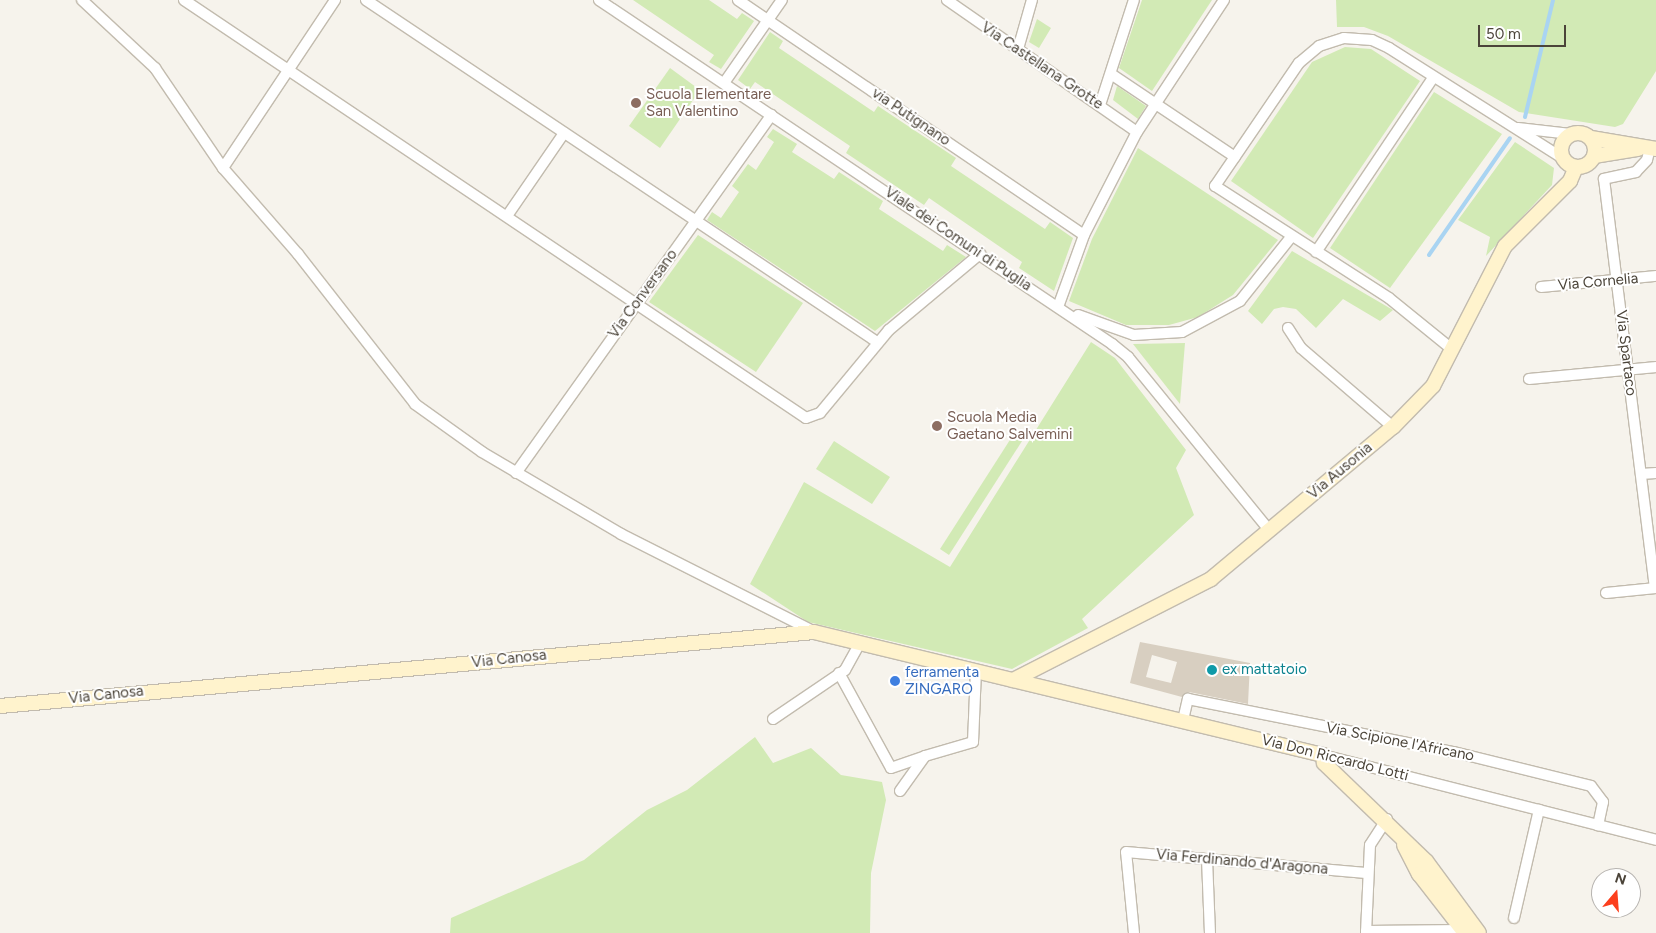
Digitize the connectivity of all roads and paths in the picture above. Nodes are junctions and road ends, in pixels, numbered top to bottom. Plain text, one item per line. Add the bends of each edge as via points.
1 (82, 0) edge
2 (184, 0) edge
3 (336, 0) edge
4 (366, 0) edge
5 (599, 0) edge
6 (738, 0) edge
7 (782, 0) edge
8 (947, 0) edge
9 (1032, 0) edge
10 (1134, 0) edge
11 (1224, 0) edge
12 (768, 20) junction
13 (1018, 50) junction
14 (291, 72) junction
15 (1110, 74) junction
16 (1433, 78) junction
17 (724, 83) junction
18 (1155, 103) junction
19 (1100, 105) junction
20 (771, 115) junction
21 (1512, 127) junction
22 (1137, 132) junction
23 (564, 133) junction
24 (1571, 134) junction
25 (1591, 138) junction
26 (1650, 148) edge
27 (1594, 156) junction
28 (1235, 157) junction
29 (1562, 158) junction
30 (1576, 167) junction
31 (223, 168) junction
32 (507, 216) junction
33 (696, 220) junction
34 (1084, 235) junction
35 (1291, 237) junction
36 (1316, 252) junction
37 (980, 254) junction
38 (1656, 276) edge
39 (1617, 280) junction
40 (1541, 287) dead end
41 (635, 304) junction
42 (1058, 307) junction
43 (1288, 328) dead end
44 (877, 342) junction
45 (1453, 350) junction
46 (1656, 367) edge
47 (1628, 369) junction
48 (1529, 379) dead end
49 (1392, 427) junction
50 (516, 473) junction
51 (1656, 473) edge
52 (1641, 474) junction
53 (1270, 531) junction
54 (1656, 588) edge
55 (1606, 593) dead end
56 (814, 632) junction
57 (860, 642) junction
58 (976, 671) junction
59 (840, 673) junction
60 (1013, 680) junction
61 (0, 706) edge
62 (773, 719) dead end
63 (1183, 720) junction
64 (1322, 755) junction
65 (925, 756) junction
66 (900, 791) dead end
67 (1539, 810) junction
68 (1387, 819) junction
69 (1598, 825) junction
70 (1397, 831) junction
71 (1656, 840) edge
72 (1207, 859) junction
73 (1366, 873) junction
74 (1514, 918) dead end
75 (1464, 931) edge
76 (1366, 932) edge
77 (1134, 933) edge
78 (1210, 933) edge
79 (1479, 933) edge

1 - 31 street via 155,68
2 - 14 street
3 - 14 street
4 - 23 street
5 - 17 street, Viale dei Comuni di Puglia
6 - 12 street, via Putignano
7 - 12 street
8 - 13 street, Via Castellana Grotte
9 - 13 street
10 - 15 street
11 - 18 street
12 - 17 street
12 - 34 street, via Putignano
13 - 19 street, Via Castellana Grotte
14 - 31 street
14 - 32 street
15 - 18 street
15 - 19 street
16 - 21 street
16 - 28 street via 1372,40 1327,42 1299,63
16 - 36 street
17 - 20 street, Viale dei Comuni di Puglia
18 - 22 street
18 - 28 street
19 - 22 street, Via Castellana Grotte
20 - 33 street, Via Conversano
20 - 37 street, Viale dei Comuni di Puglia
21 - 24 street
21 - 29 street
22 - 34 street
23 - 32 street
23 - 33 street
24 - 25 main road
24 - 29 main road via 1560,146
25 - 26 main road
25 - 27 main road
26 - 27 main road
26 - 39 street, Via Spartaco via 1647,160 1636,172 1604,179
27 - 30 main road via 1587,165
28 - 35 street via 1215,186
29 - 30 main road
30 - 45 main road, Via Ausonia via 1570,181 1505,246
31 - 50 street via 298,254 414,404
32 - 41 street
33 - 41 street, Via Conversano
33 - 44 street
34 - 42 street
35 - 36 street
35 - 42 street via 1240,301 1182,332 1134,336
36 - 45 street via 1389,298
37 - 42 street, Viale dei Comuni di Puglia
37 - 44 street
38 - 39 street, Via Cornelia
39 - 40 street, Via Cornelia
39 - 47 street, Via Spartaco
41 - 44 street via 806,418 820,413
41 - 50 street, Via Conversano
42 - 53 street, Viale dei Comuni di Puglia via 1128,357
43 - 49 street via 1301,348
45 - 49 main road, Via Ausonia via 1433,386
46 - 47 street
47 - 48 street
47 - 52 street, Via Spartaco
49 - 53 main road, Via Ausonia
50 - 56 street via 620,534
51 - 52 street
52 - 54 street, Via Spartaco
53 - 60 main road, Via Ausonia via 1211,579
54 - 55 street
56 - 57 main road, Via Canosa
56 - 61 main road, Via Canosa
57 - 58 main road, Via Canosa
57 - 59 street
58 - 60 main road, Via Canosa
58 - 65 street via 973,742
59 - 62 street
59 - 65 street via 891,768
60 - 63 main road, Via Don Riccardo Lotti
63 - 64 main road, Via Don Riccardo Lotti
63 - 69 street, Via Scipione l'Africano via 1188,699 1463,754 1591,786 1603,802
64 - 67 street, Via Don Riccardo Lotti
64 - 68 main road via 1324,763
65 - 66 street
67 - 69 street, Via Don Riccardo Lotti
67 - 74 street
68 - 70 main road
68 - 73 street via 1370,846
69 - 71 street, Via Don Riccardo Lotti
70 - 75 main road via 1419,874
70 - 79 main road via 1426,861
72 - 73 street, Via Ferdinando d'Aragona
72 - 77 street, Via Ferdinando d'Aragona via 1126,852
72 - 78 street
73 - 76 street
75 - 76 street

